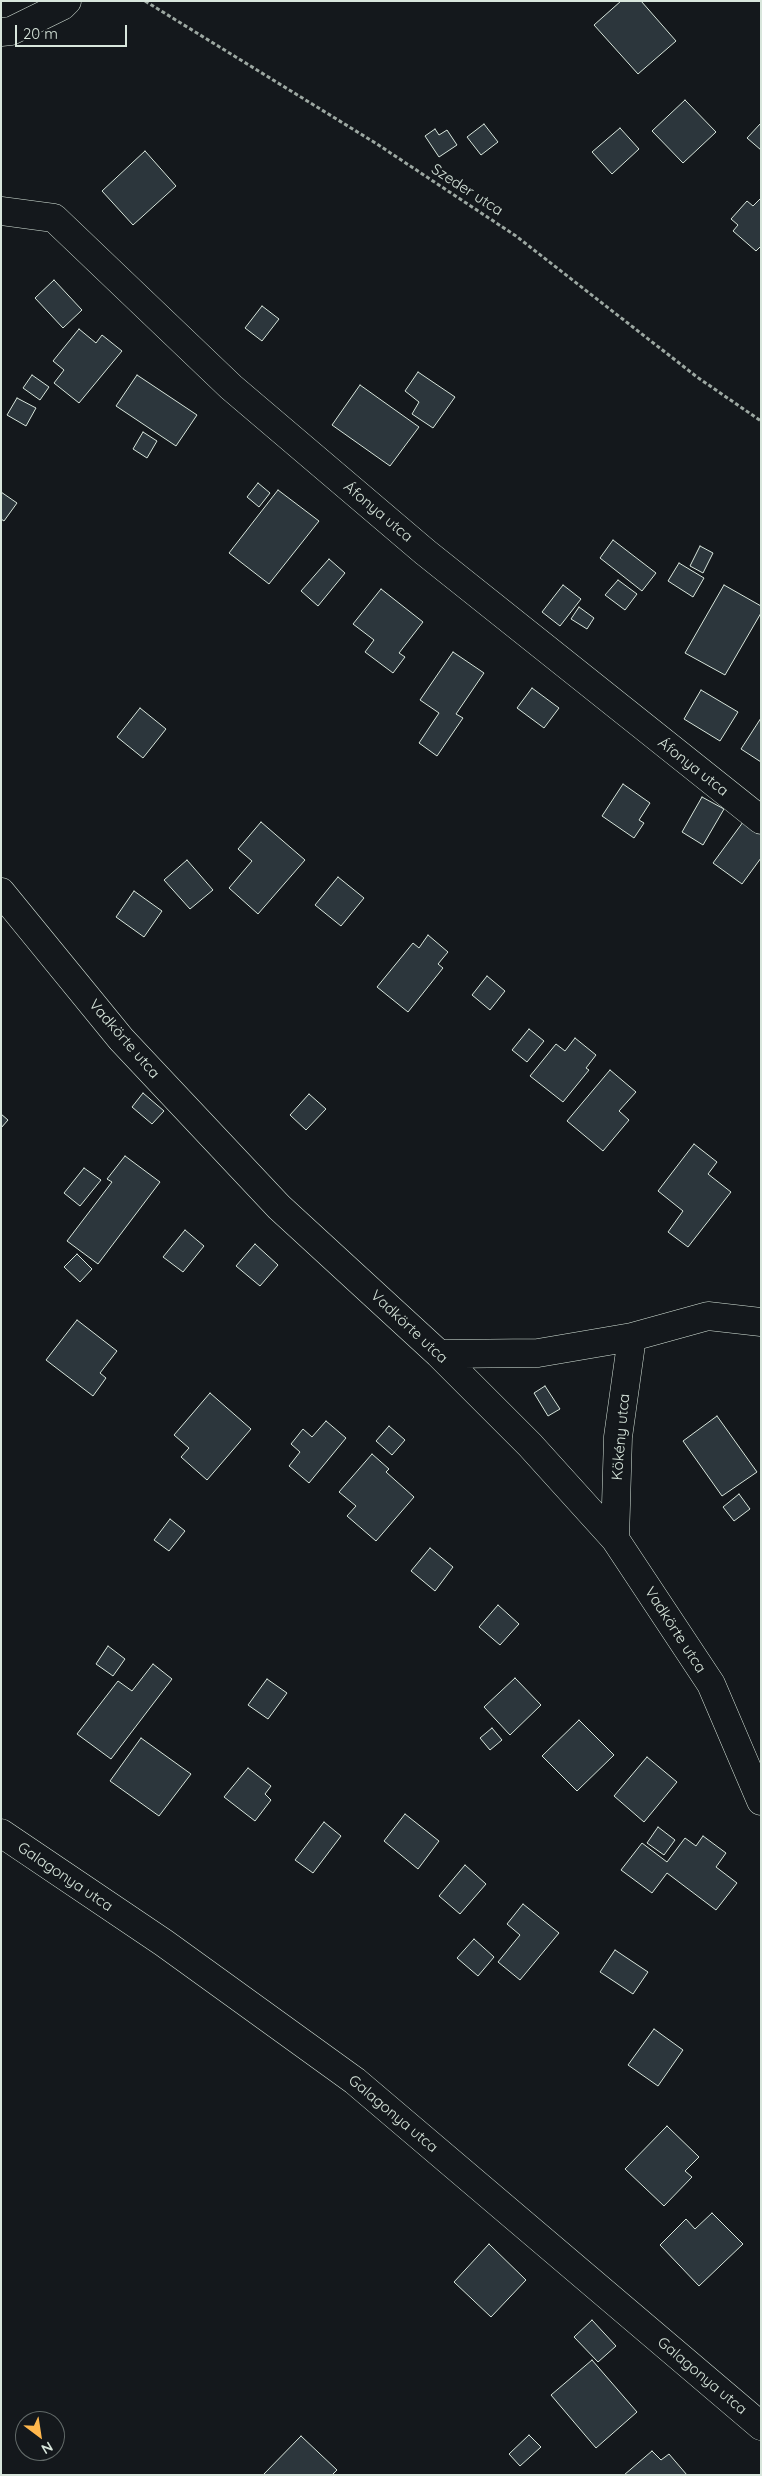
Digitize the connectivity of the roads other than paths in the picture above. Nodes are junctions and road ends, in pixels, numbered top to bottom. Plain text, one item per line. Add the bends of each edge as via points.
1 (67, 1) edge
2 (1, 32) edge
3 (1, 211) edge
4 (761, 820) edge
5 (1, 892) edge
6 (761, 1322) edge
7 (632, 1337) junction
8 (439, 1354) junction
9 (615, 1539) junction
10 (761, 1801) edge
11 (1, 1833) edge
12 (761, 2426) edge

1 - 2 street via 11,31
3 - 4 street, Áfonya utca via 54,218 238,394 431,557
5 - 8 street, Vadkörte utca via 121,1039 272,1200
6 - 7 street via 708,1316
7 - 8 street via 538,1352
7 - 9 street, Kökény utca via 618,1437
8 - 9 street, Vadkörte utca via 530,1445
9 - 10 street, Vadkörte utca via 711,1684
11 - 12 street, Galagonya utca via 164,1943 355,2081

